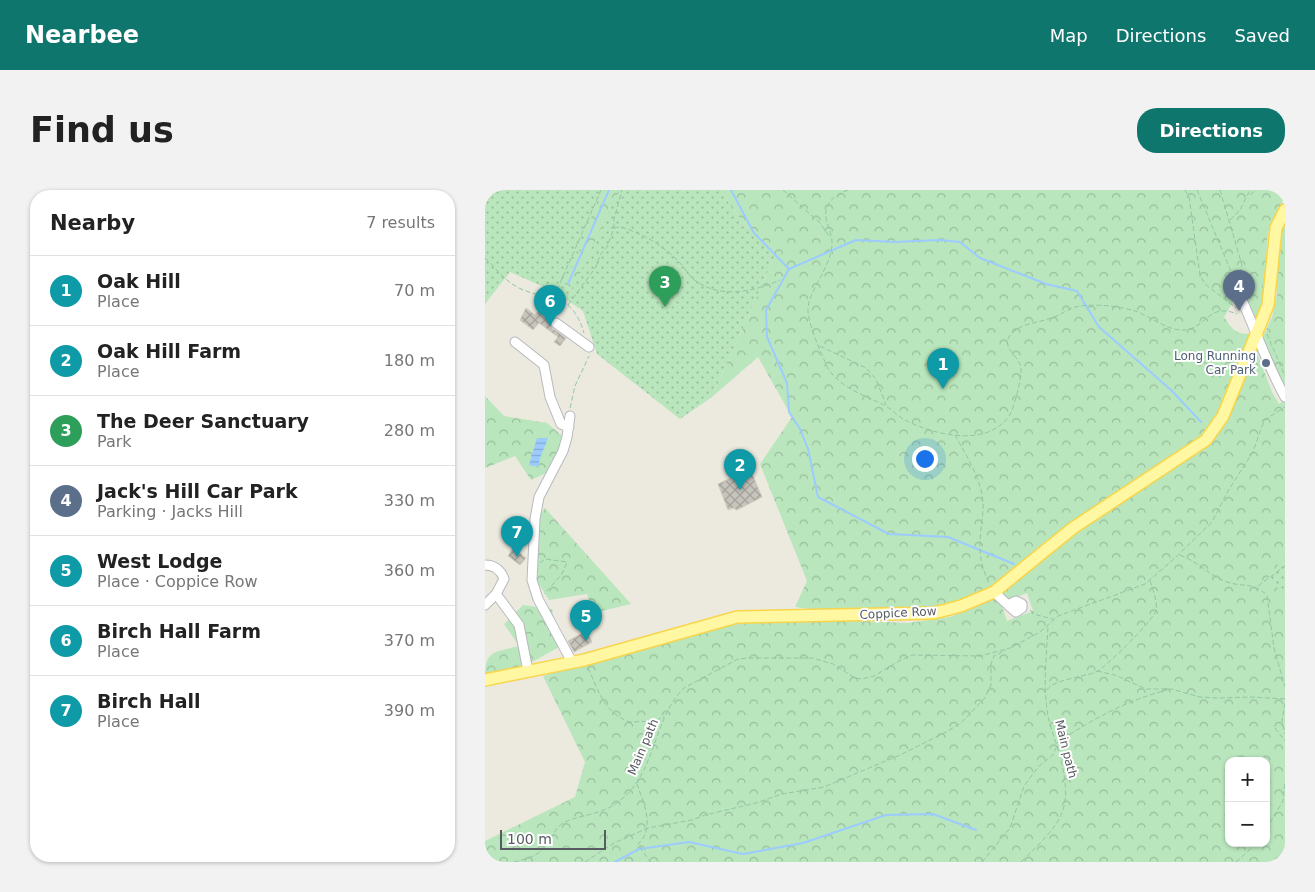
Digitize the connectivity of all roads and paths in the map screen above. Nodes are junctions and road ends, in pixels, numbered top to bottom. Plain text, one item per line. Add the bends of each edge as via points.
1 (601, 190) edge
2 (621, 190) edge
3 (783, 190) edge
4 (848, 190) edge
5 (1185, 190) edge
6 (1197, 190) edge
7 (1220, 190) edge
8 (1250, 190) edge
9 (1256, 190) edge
10 (1249, 195) junction
11 (1285, 210) edge
12 (1229, 221) junction
13 (614, 228) junction
14 (832, 239) junction
15 (485, 258) edge
16 (506, 280) dead end
17 (780, 280) dead end
18 (1237, 285) junction
19 (554, 297) dead end
20 (568, 306) dead end
21 (1239, 310) dead end
22 (1237, 314) dead end
23 (557, 323) dead end
24 (1259, 329) junction
25 (515, 342) dead end
26 (820, 346) junction
27 (589, 347) dead end
28 (1285, 376) edge
29 (1285, 398) edge
30 (886, 406) junction
31 (570, 416) dead end
32 (569, 427) junction
33 (955, 435) junction
34 (1179, 555) dead end
35 (485, 565) edge
36 (1285, 566) edge
37 (533, 573) junction
38 (1150, 580) dead end
39 (1257, 587) junction
40 (994, 592) junction
41 (496, 594) junction
42 (538, 599) junction
43 (485, 605) edge
44 (1022, 608) joint
45 (1054, 619) dead end
46 (1048, 624) dead end
47 (1009, 648) dead end
48 (584, 660) junction
49 (572, 662) junction
50 (528, 671) junction
51 (1097, 671) junction
52 (485, 680) edge
53 (1285, 687) edge
54 (1171, 689) junction
55 (1046, 696) junction
56 (1285, 699) edge
57 (1285, 703) edge
58 (1275, 728) dead end
59 (1285, 734) edge
60 (1285, 741) edge
61 (1057, 745) junction
62 (1285, 781) edge
63 (637, 784) junction
64 (1285, 791) edge
65 (1284, 794) junction
66 (1270, 823) edge
67 (648, 828) junction
68 (1253, 847) edge
69 (514, 862) edge
70 (585, 862) edge
71 (650, 862) edge
72 (982, 862) edge
73 (1021, 862) edge
74 (1236, 862) edge

1 - 19 path
2 - 13 path via 613,219
3 - 14 path via 819,222
4 - 14 path via 837,194 828,205 826,220
5 - 21 path via 1189,197 1200,274 1205,284
6 - 18 path
7 - 12 path
8 - 10 path
9 - 10 path
10 - 12 path
11 - 24 main road, Coppice Row via 1276,228 1268,305
12 - 18 path via 1242,265
13 - 17 path via 619,226 651,240 679,261 691,277 718,291 764,288
13 - 20 path via 596,267
14 - 26 path via 830,258 809,306 811,325
15 - 16 path
18 - 24 lane
22 - 33 path via 1212,312 1194,328 1176,330 1136,312 1085,306 1073,307 1051,318 1022,326 1009,336 1007,343 1021,367 1010,414 1003,424 978,436
23 - 27 lane
24 - 28 path via 1270,338
24 - 29 lane via 1272,375
24 - 40 main road, Coppice Row via 1223,416 1206,440 1073,528
25 - 32 lane via 544,365 550,397 558,417 561,424
26 - 30 path via 827,369 833,376 865,397
26 - 30 path via 866,368 876,379
30 - 33 path via 908,422
31 - 32 lane
32 - 37 lane via 563,451 539,496
33 - 40 path via 972,465 980,490 983,510 979,538 981,566
34 - 39 path via 1228,582
35 - 41 lane via 494,566 504,579
36 - 39 path
37 - 42 lane
37 - 42 path via 545,559 567,562 556,582
38 - 51 path via 1157,610 1151,621
39 - 53 path via 1267,595 1274,648
40 - 44 lane via 1008,605 1016,601 1022,604
40 - 48 main road, Coppice Row via 934,613 737,617
41 - 43 lane
41 - 50 lane via 519,625
42 - 49 lane
44 - 45 path
46 - 55 path, Main path
47 - 67 path via 994,656 991,686 974,711 947,732 824,787 782,794 757,804
48 - 49 main road, Coppice Row
48 - 63 path, Main path via 609,711 627,721 644,720 649,723 665,717 646,769
49 - 50 main road, Coppice Row
50 - 52 main road, Coppice Row
51 - 54 path via 1146,689
51 - 55 path via 1053,683 1047,688
54 - 56 path via 1209,698
54 - 61 path via 1128,703 1079,728
55 - 61 path, Main path
57 - 59 path via 1282,721
58 - 60 path
61 - 72 path via 1053,755 1038,767 1024,786 1010,828
61 - 73 path, Main path via 1067,790 1064,808 1050,833
62 - 65 path
63 - 67 path
63 - 69 path, Main path via 612,806 563,823 537,855
64 - 65 path
65 - 66 path via 1281,806
67 - 70 path via 614,843
67 - 71 path via 639,844
68 - 74 path

